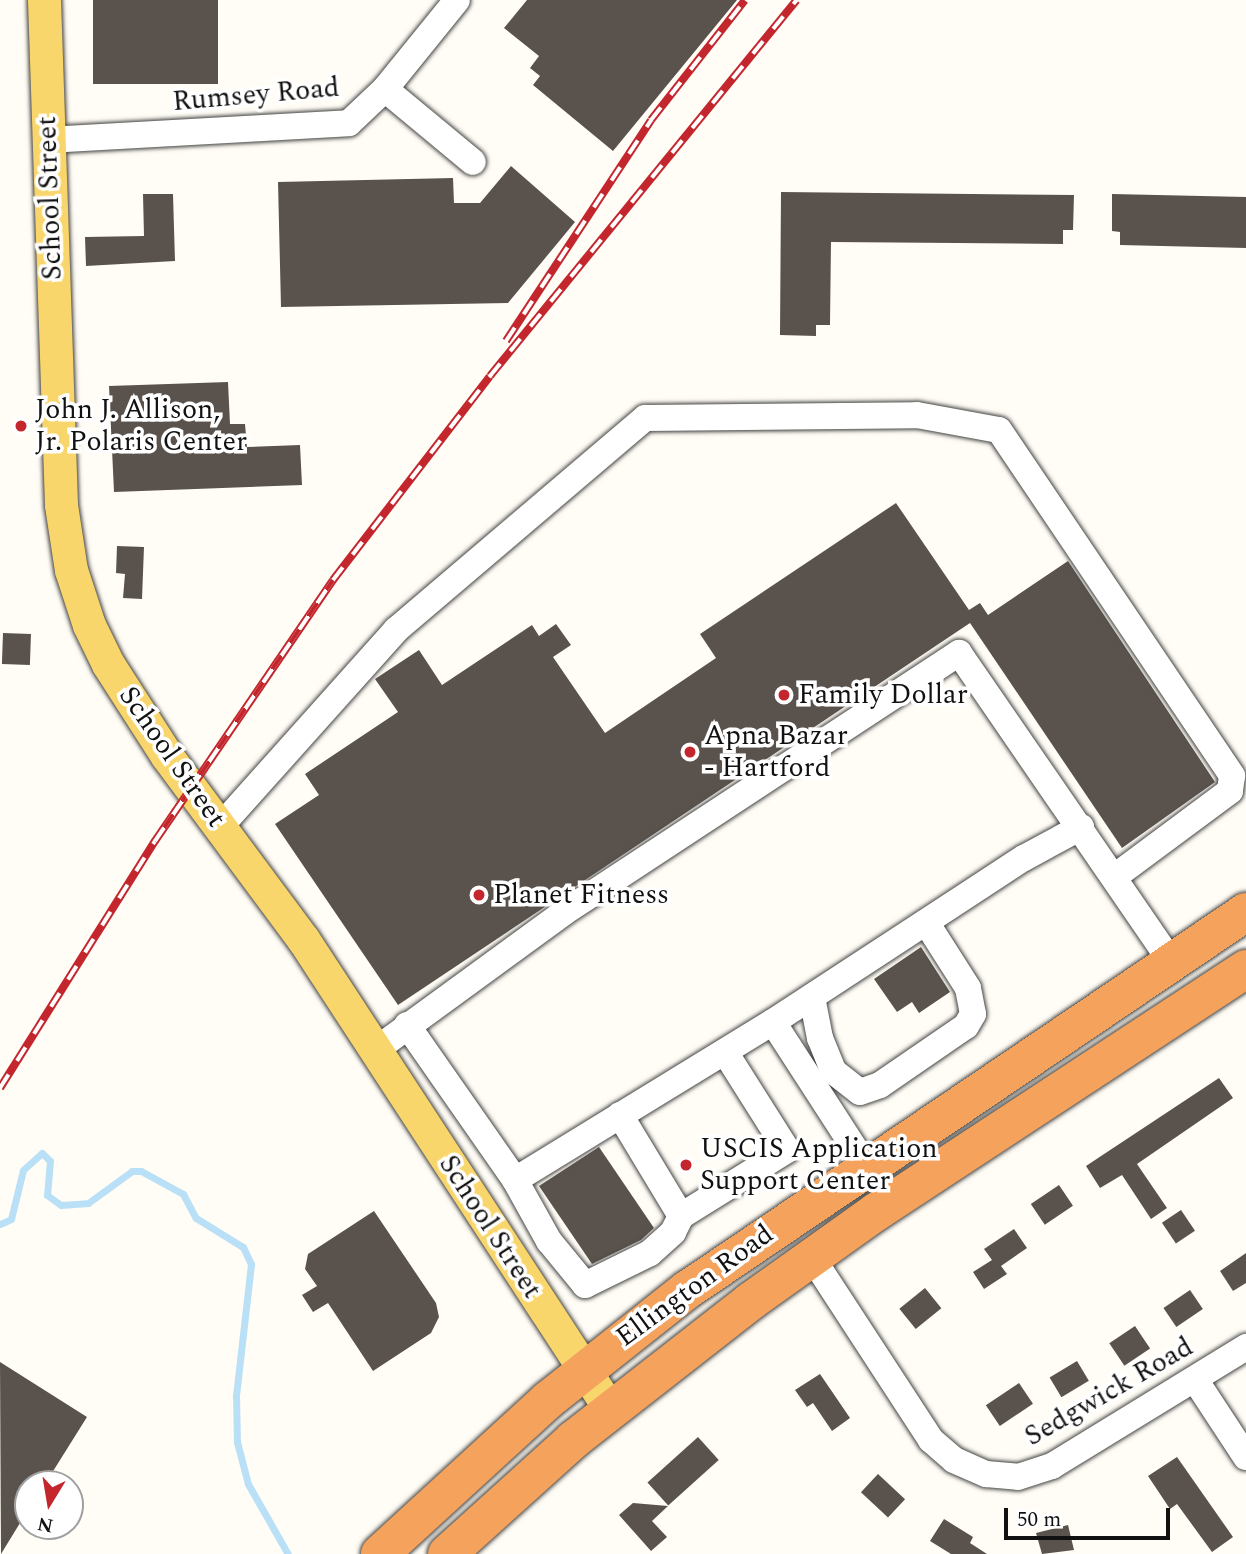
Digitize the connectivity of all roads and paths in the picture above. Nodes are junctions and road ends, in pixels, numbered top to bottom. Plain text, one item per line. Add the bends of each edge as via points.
1 (44, 0) edge
2 (457, 0) edge
3 (385, 89) junction
4 (47, 140) junction
5 (472, 162) dead end
6 (220, 827) junction
7 (1080, 827) junction
8 (1114, 877) junction
9 (1246, 912) edge
10 (926, 922) junction
11 (1171, 962) junction
12 (1246, 969) edge
13 (812, 997) junction
14 (1198, 1001) junction
15 (774, 1022) junction
16 (407, 1025) junction
17 (374, 1051) junction
18 (725, 1052) junction
19 (620, 1115) junction
20 (866, 1166) junction
21 (515, 1180) junction
22 (681, 1216) junction
23 (813, 1259) junction
24 (1246, 1347) edge
25 (583, 1371) junction
26 (1196, 1381) junction
27 (610, 1409) junction
28 (1246, 1457) edge
29 (380, 1554) edge
30 (447, 1554) edge

1 - 4 main road, School Street
2 - 3 street, Rumsey Road
3 - 4 street, Rumsey Road via 349,123
3 - 5 street
4 - 6 main road, School Street via 61,505 71,570 108,664
6 - 8 street via 396,630 645,418 917,415 999,430 1232,776 1230,792
6 - 17 main road, School Street via 303,939
7 - 8 street
7 - 10 street
7 - 16 street via 960,653 563,913
8 - 11 street
9 - 11 highway, Ellington Road
10 - 13 street
10 - 13 street via 968,988 973,1014 966,1026 880,1085 860,1092 833,1071
11 - 14 highway
11 - 20 highway, Ellington Road
12 - 14 highway, Ellington Road
13 - 15 street
14 - 23 highway, Ellington Road via 876,1212
15 - 18 street
15 - 20 street
16 - 17 street
16 - 21 street
17 - 25 main road, School Street
18 - 19 street
18 - 22 street via 787,1150
19 - 21 street
19 - 22 street
20 - 25 highway, Ellington Road via 740,1252
21 - 22 street via 549,1241 585,1285 593,1285 650,1252 673,1233
23 - 26 street, Sedgwick Road via 931,1440 954,1460 986,1474 1018,1478 1052,1466
23 - 27 highway, Ellington Road
24 - 26 street, Sedgwick Road
25 - 27 main road, School Street
25 - 29 highway, Ellington Road
26 - 28 street
27 - 30 highway, Ellington Road

